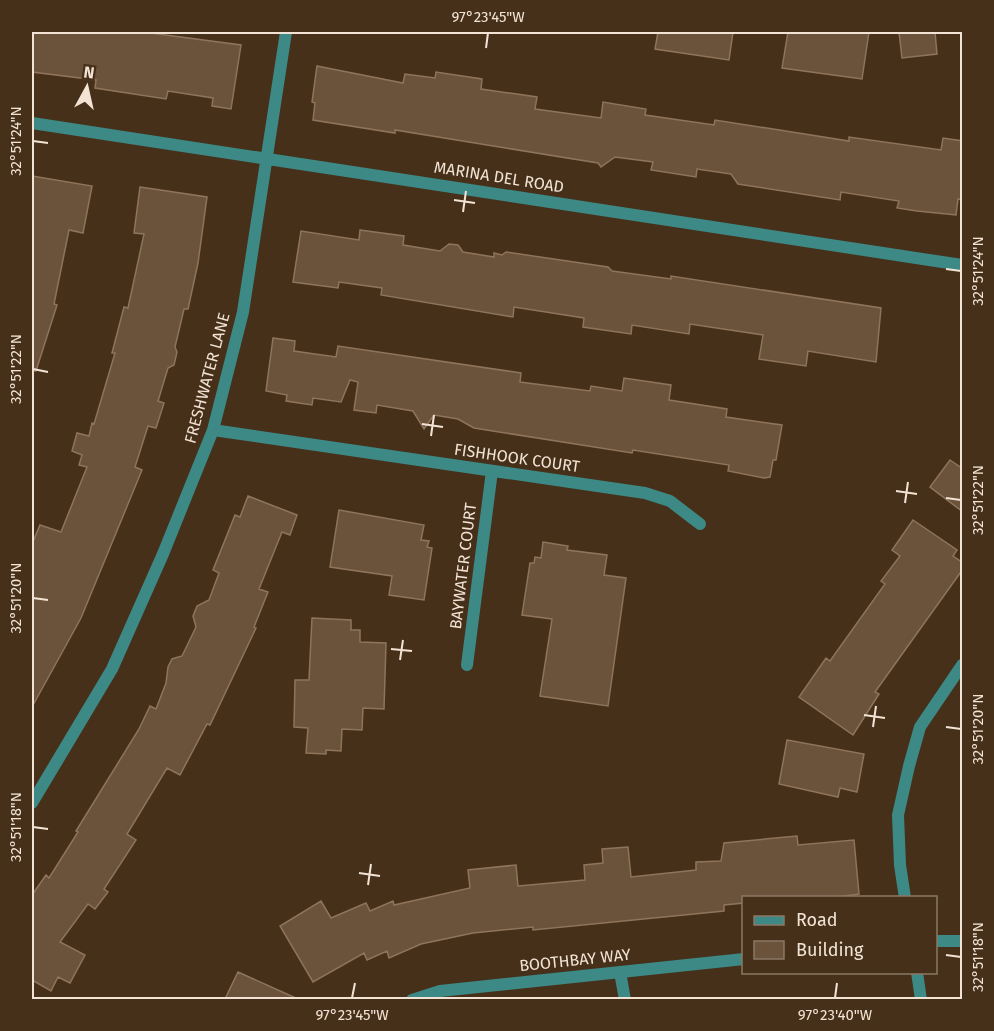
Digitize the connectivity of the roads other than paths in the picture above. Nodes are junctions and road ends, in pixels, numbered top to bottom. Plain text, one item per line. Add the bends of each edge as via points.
1 (286, 32) edge
2 (32, 123) edge
3 (267, 159) junction
4 (963, 265) edge
5 (213, 430) junction
6 (492, 471) junction
7 (700, 524) dead end
8 (963, 664) edge
9 (467, 665) dead end
10 (32, 803) edge
11 (905, 896) edge
12 (937, 941) edge
13 (963, 941) edge
14 (742, 959) edge
15 (620, 972) junction
16 (917, 974) edge
17 (412, 999) edge
18 (626, 999) edge
19 (921, 999) edge

1 - 3 street, FRESHWATER LANE
2 - 3 street, MARINA DEL ROAD
3 - 4 street, MARINA DEL ROAD
3 - 5 street, FRESHWATER LANE via 243,312
5 - 6 street, FISHHOOK COURT
5 - 10 street, FRESHWATER LANE via 112,669
6 - 7 street, FISHHOOK COURT via 645,493 670,501
6 - 9 street, BAYWATER COURT
8 - 11 street via 920,727 909,766 898,815
12 - 13 street
14 - 15 street, BOOTHBAY WAY
15 - 17 street, BOOTHBAY WAY via 440,991
15 - 18 street
16 - 19 street

